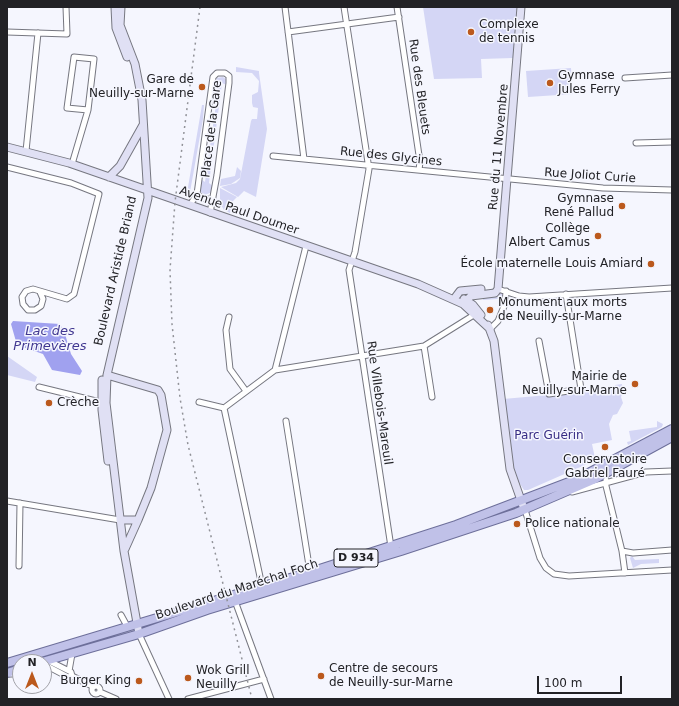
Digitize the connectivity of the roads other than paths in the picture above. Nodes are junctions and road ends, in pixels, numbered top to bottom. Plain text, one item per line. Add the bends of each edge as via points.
1 (66, 7) edge
2 (115, 7) edge
3 (121, 7) edge
4 (285, 7) edge
5 (344, 7) edge
6 (397, 7) edge
7 (521, 7) edge
8 (399, 17) junction
9 (347, 25) junction
10 (7, 32) edge
11 (288, 32) junction
12 (38, 33) junction
13 (136, 75) junction
14 (672, 75) edge
15 (625, 78) dead end
16 (88, 110) junction
17 (143, 124) junction
18 (672, 142) edge
19 (636, 144) dead end
20 (7, 147) edge
21 (26, 151) junction
22 (273, 156) dead end
23 (304, 159) junction
24 (72, 164) junction
25 (369, 164) junction
26 (120, 166) junction
27 (7, 167) edge
28 (419, 170) junction
29 (109, 177) junction
30 (507, 179) junction
31 (124, 182) junction
32 (672, 190) edge
33 (147, 191) junction
34 (196, 194) junction
35 (212, 200) junction
36 (190, 205) junction
37 (210, 212) junction
38 (306, 246) junction
39 (352, 262) junction
40 (672, 288) edge
41 (498, 289) junction
42 (506, 291) junction
43 (40, 292) junction
44 (566, 294) junction
45 (455, 297) junction
46 (465, 302) junction
47 (478, 312) junction
48 (229, 317) dead end
49 (490, 329) junction
50 (540, 341) dead end
51 (424, 346) junction
52 (362, 356) junction
53 (275, 370) junction
54 (107, 375) junction
55 (39, 387) dead end
56 (246, 391) junction
57 (432, 397) dead end
58 (199, 402) dead end
59 (104, 403) junction
60 (224, 408) junction
61 (286, 421) dead end
62 (672, 429) edge
63 (672, 438) edge
64 (604, 470) junction
65 (672, 471) edge
66 (607, 482) junction
67 (565, 493) junction
68 (7, 501) edge
69 (20, 503) junction
70 (522, 503) junction
71 (120, 520) junction
72 (138, 520) junction
73 (391, 547) junction
74 (672, 550) edge
75 (124, 551) junction
76 (622, 551) junction
77 (19, 566) dead end
78 (672, 570) edge
79 (310, 572) junction
80 (625, 573) junction
81 (262, 586) junction
82 (235, 601) junction
83 (189, 608) junction
84 (121, 615) dead end
85 (136, 623) junction
86 (127, 626) junction
87 (139, 634) junction
88 (109, 642) junction
89 (44, 652) joint
90 (72, 654) junction
91 (52, 661) edge
92 (7, 663) edge
93 (52, 666) edge
94 (71, 673) junction
95 (264, 679) junction
96 (95, 695) edge
97 (205, 696) edge
98 (116, 699) edge
99 (169, 699) edge
100 (188, 699) edge
101 (271, 699) edge

1 - 12 street via 67,34
2 - 13 main road via 118,35
3 - 13 main road via 120,25 135,64
4 - 11 street
5 - 9 street, Rue Villebois-Mareuil
6 - 8 street, Rue des Bleuets
7 - 30 main road, Rue du 11 Novembre
8 - 9 street
8 - 28 street, Rue des Bleuets via 420,162
9 - 11 street
9 - 25 street, Rue Villebois-Mareuil
10 - 12 street
11 - 23 street
12 - 21 street
13 - 17 main road via 142,100
14 - 15 street
16 - 16 street via 94,59 74,57 67,108
16 - 24 street
17 - 26 main road
17 - 33 main road
18 - 19 street
20 - 21 main road, Avenue Paul Doumer
21 - 24 main road, Avenue Paul Doumer
22 - 23 street, Rue des Glycines
23 - 25 street, Rue des Glycines
24 - 29 main road, Avenue Paul Doumer
25 - 28 street, Rue des Glycines
25 - 39 street, Rue Villebois-Mareuil
26 - 29 main road
26 - 31 main road
27 - 43 street via 71,183 99,194 74,294 67,299
28 - 30 street, Rue des Glycines
29 - 31 main road, Avenue Paul Doumer
30 - 32 street, Rue Joliot Curie via 603,188
30 - 41 main road, Rue du 11 Novembre
31 - 33 main road, Avenue Paul Doumer
33 - 36 main road, Avenue Paul Doumer
33 - 54 main road, Boulevard Aristide Briand via 147,206
33 - 59 main road, Boulevard Aristide Briand via 103,372
34 - 35 street, Place de la Gare
34 - 35 street, Place de la Gare via 213,77 217,73 225,73 229,76 229,83
34 - 36 street, Place de la Gare
35 - 37 street, Place de la Gare
36 - 37 main road, Avenue Paul Doumer
37 - 38 main road, Avenue Paul Doumer
38 - 39 main road, Avenue Paul Doumer
38 - 53 street
39 - 45 main road, Avenue Paul Doumer
39 - 52 street, Rue Villebois-Mareuil via 349,270
40 - 44 street
41 - 42 street
41 - 45 main road via 460,291
41 - 46 main road via 494,293 474,294
42 - 44 street via 519,296
42 - 49 street via 505,304 498,321
43 - 43 street via 33,289 26,291 22,297 23,304 28,310 35,310 41,306 43,299
44 - 50 street via 581,388 549,394
45 - 46 main road, Avenue Paul Doumer
46 - 47 main road, Avenue Paul Doumer
47 - 49 main road, Avenue Paul Doumer
47 - 51 street
48 - 56 street via 226,330 230,369
49 - 70 main road, Avenue Paul Doumer via 494,341 510,469
51 - 52 street
51 - 57 street
52 - 53 street
52 - 73 street, Rue Villebois-Mareuil
53 - 56 street
54 - 59 main road, Boulevard Aristide Briand
54 - 72 main road via 158,390 161,395 167,430 151,488
55 - 59 street
56 - 60 street
58 - 60 street
59 - 71 main road, Boulevard Aristide Briand via 115,507
60 - 81 street
61 - 79 street
62 - 64 main road, D 934
63 - 64 main road, D 934
64 - 66 street
64 - 67 main road, D 934
64 - 70 main road, D 934
65 - 66 street via 653,470
66 - 67 street
66 - 76 street
67 - 70 main road, D 934
68 - 69 street
69 - 71 street
69 - 77 street
70 - 73 main road, Boulevard du Maréchal Foch / D 934
70 - 80 street via 540,558 546,568 554,574 569,576
70 - 82 main road, Boulevard du Maréchal Foch / D 934 via 480,525
71 - 72 main road
71 - 75 main road, Boulevard Aristide Briand
72 - 75 main road
73 - 79 main road, Boulevard du Maréchal Foch / D 934
74 - 76 street via 632,553
75 - 85 main road, Boulevard Aristide Briand
76 - 80 street
78 - 80 street
79 - 81 main road, Boulevard du Maréchal Foch / D 934
81 - 83 main road, Boulevard du Maréchal Foch / D 934
82 - 87 main road, Boulevard du Maréchal Foch / D 934
82 - 95 street
83 - 85 main road, Boulevard du Maréchal Foch / D 934
83 - 87 main road via 172,618 144,627
84 - 86 street
85 - 86 main road, Boulevard du Maréchal Foch / D 934
85 - 87 main road, Boulevard Aristide Briand
85 - 88 main road via 129,631
86 - 89 main road, Boulevard du Maréchal Foch / D 934
87 - 88 main road, Boulevard du Maréchal Foch / D 934
87 - 99 street
88 - 90 main road, Boulevard du Maréchal Foch / D 934
89 - 92 main road, Boulevard du Maréchal Foch / D 934
90 - 91 main road, Boulevard du Maréchal Foch / D 934
90 - 94 street
93 - 94 street
94 - 96 street via 94,687 92,691
95 - 97 street
95 - 101 street
96 - 98 street
97 - 100 street

